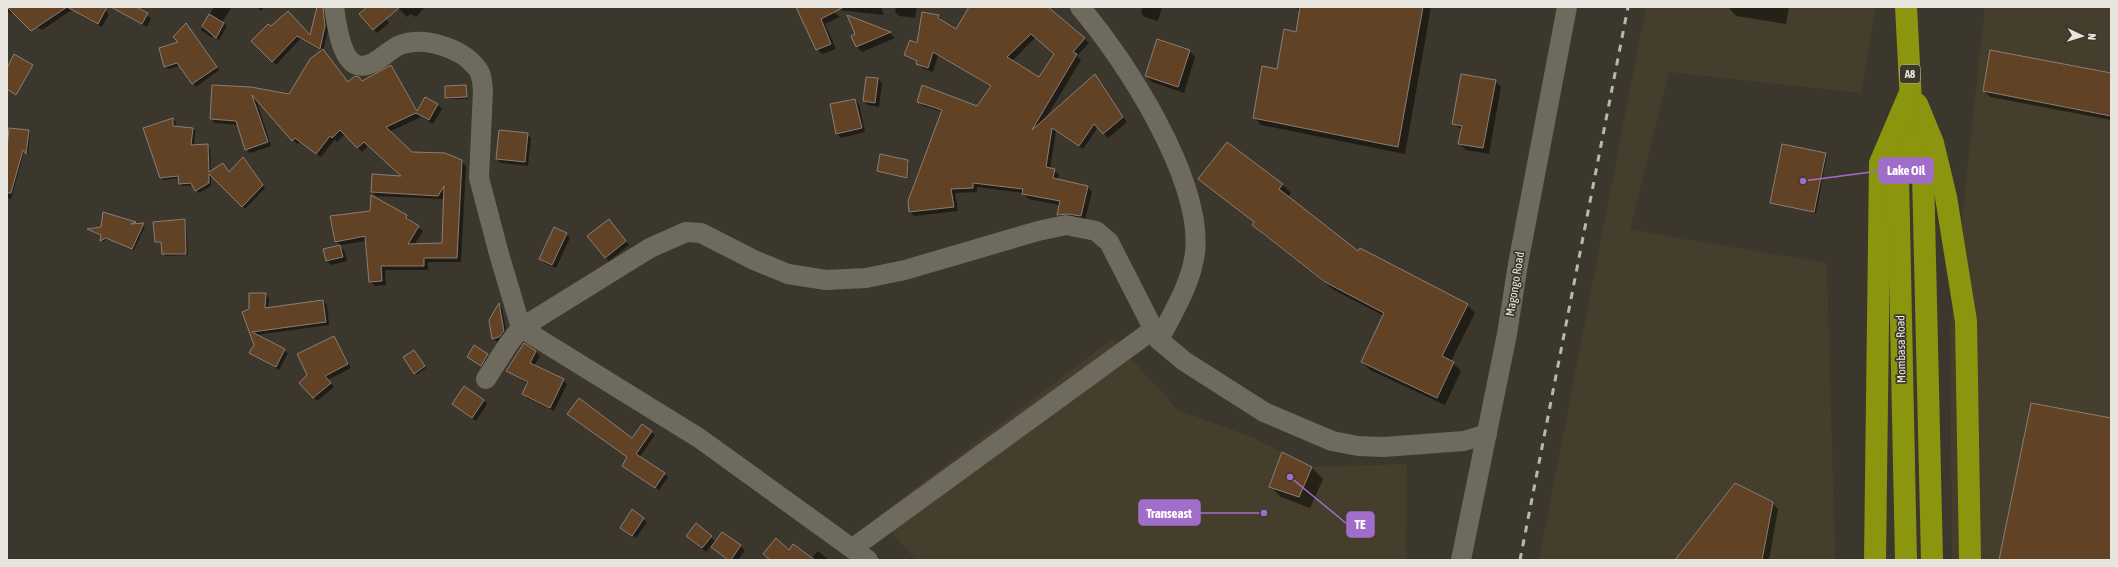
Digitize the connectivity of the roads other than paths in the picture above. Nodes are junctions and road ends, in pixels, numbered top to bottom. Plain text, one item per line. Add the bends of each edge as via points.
1 (334, 7) edge
2 (1080, 7) edge
3 (1566, 7) edge
4 (1906, 7) edge
5 (1911, 90) junction
6 (1913, 140) junction
7 (522, 328) junction
8 (1156, 334) junction
9 (486, 378) dead end
10 (1487, 434) junction
11 (860, 554) edge
12 (1461, 560) edge
13 (1874, 560) edge
14 (1906, 560) edge
15 (1932, 560) edge
16 (1970, 560) edge

1 - 7 street via 344,50 350,61 356,65 369,64 400,45 412,42 447,47 477,67 483,90 479,178
2 - 8 street via 1098,28 1135,82 1169,144 1195,224 1195,253 1187,286
3 - 10 street, Magongo Road
4 - 5 highway, Mombasa Road / A8
5 - 6 highway, Mombasa Road / A8
5 - 13 highway via 1880,163
5 - 16 highway via 1933,143 1946,197 1966,321
6 - 14 highway, Mombasa Road via 1898,176
6 - 15 highway, Mombasa Road via 1923,173
7 - 8 street via 650,248 686,232 700,233 788,274 826,280 866,278 904,270 1066,225 1096,231 1109,242
7 - 9 street
7 - 11 street via 699,438
8 - 10 street via 1184,361 1257,408 1332,441 1383,447 1464,441
8 - 11 street
10 - 12 street, Magongo Road

